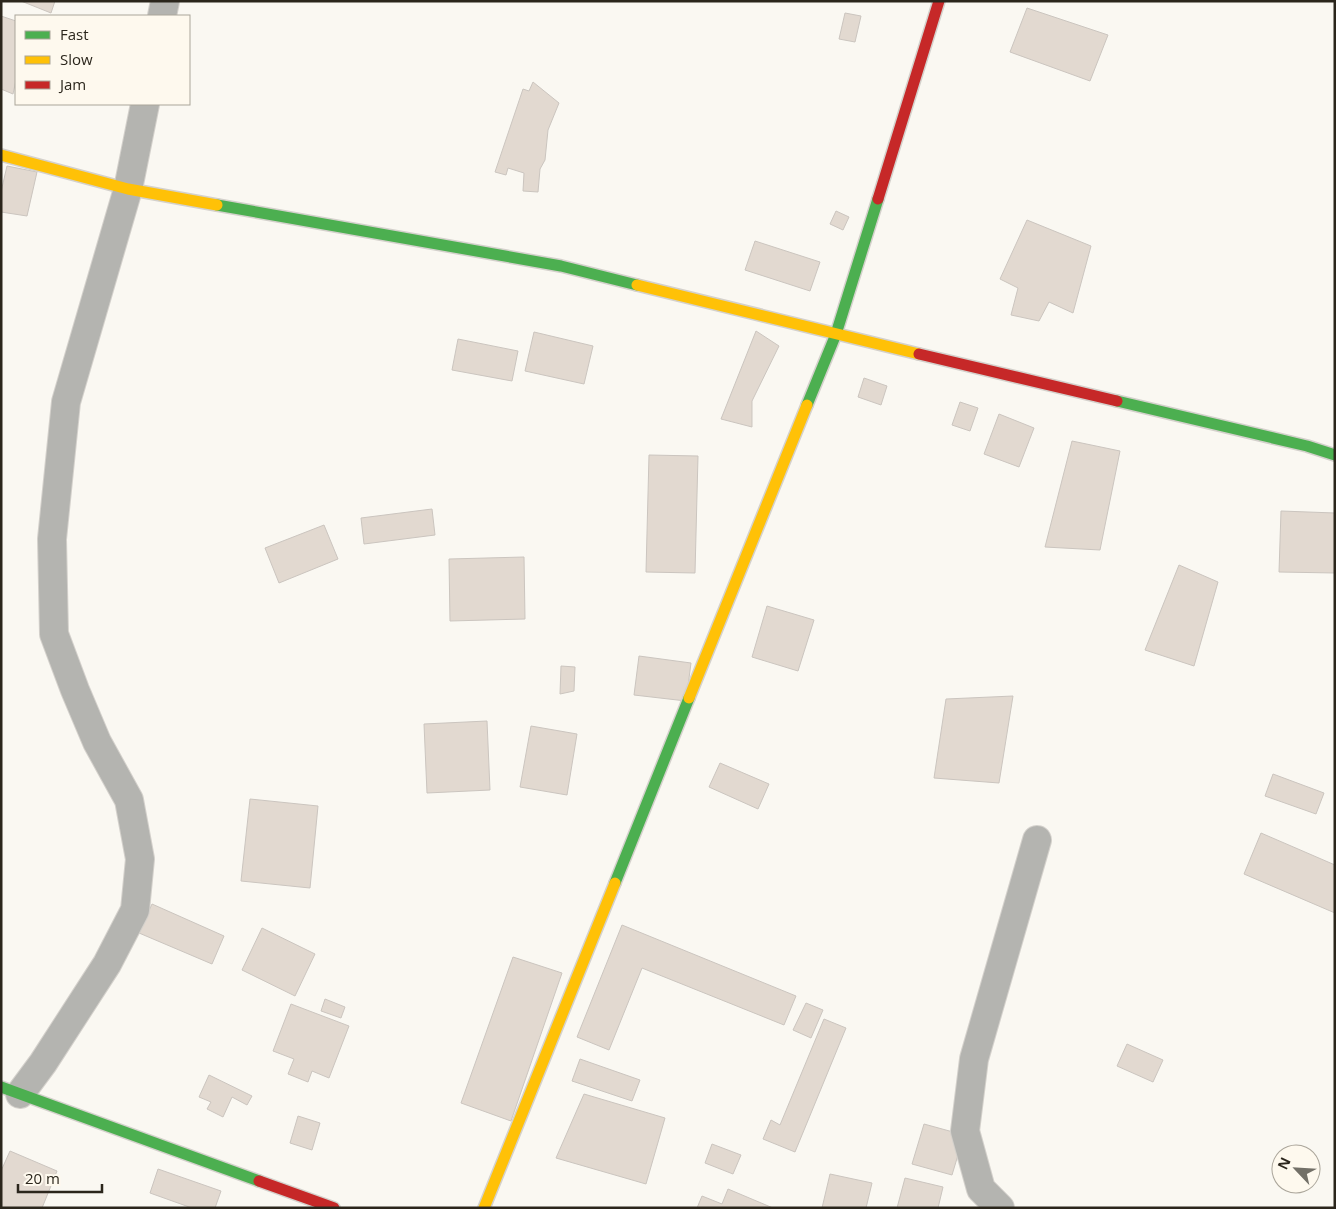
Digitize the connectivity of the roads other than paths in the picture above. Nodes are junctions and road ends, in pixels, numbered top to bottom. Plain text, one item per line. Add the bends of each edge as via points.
1 (165, 1) edge
2 (939, 1) edge
3 (162, 15) edge
4 (145, 105) edge
5 (1, 155) edge
6 (128, 189) junction
7 (836, 334) junction
8 (1335, 455) edge
9 (1037, 840) dead end
10 (10, 1090) edge
11 (334, 1208) edge
12 (484, 1208) edge
13 (1000, 1208) edge

1 - 3 street
2 - 7 street
4 - 6 street
5 - 6 street
6 - 7 street via 561,266
6 - 10 street via 66,402 52,539 54,634 97,742 129,800 140,858 135,910 107,964 43,1063
7 - 8 street
7 - 12 street
9 - 13 street via 974,1059 965,1131 981,1189
10 - 11 street

